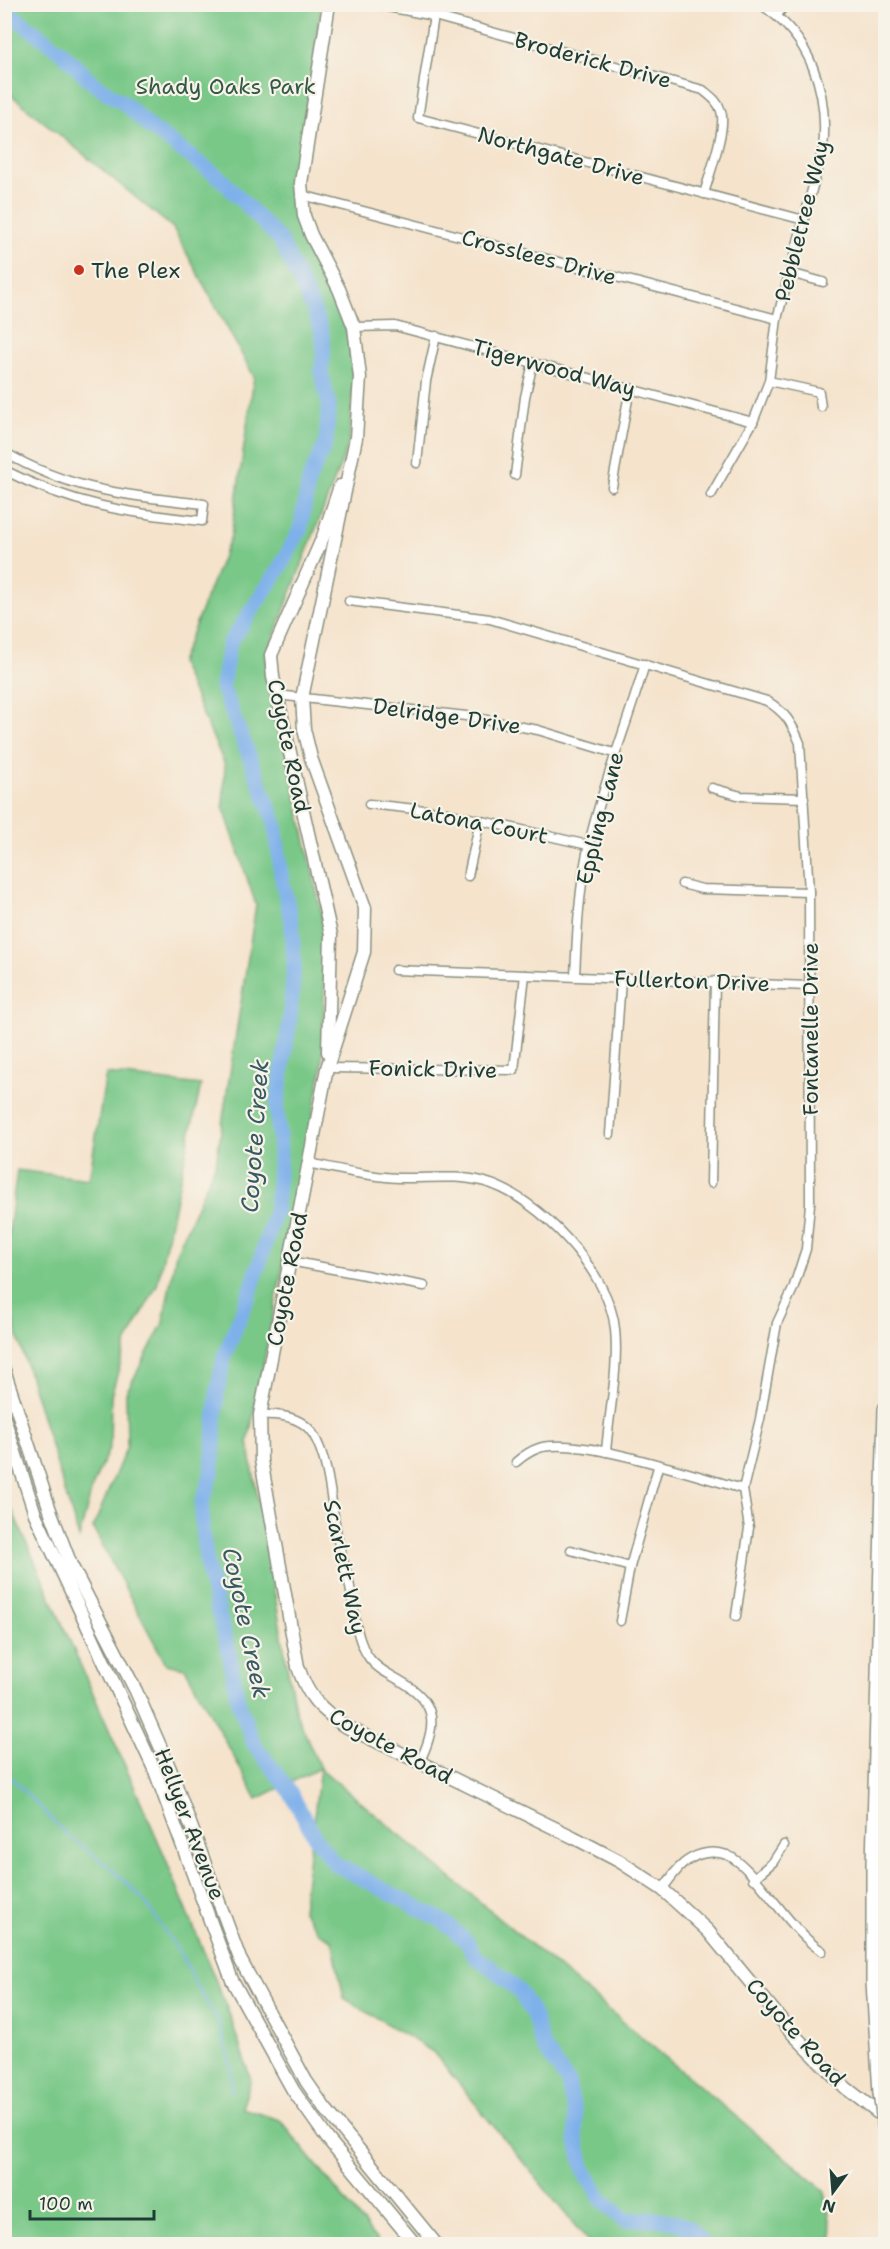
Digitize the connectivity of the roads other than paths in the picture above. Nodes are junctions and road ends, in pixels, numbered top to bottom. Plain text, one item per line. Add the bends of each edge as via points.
1 (330, 4) edge
2 (373, 4) edge
3 (760, 4) edge
4 (786, 4) edge
5 (777, 15) junction
6 (434, 16) junction
7 (704, 194) junction
8 (302, 195) junction
9 (804, 220) junction
10 (790, 273) junction
11 (823, 282) dead end
12 (777, 319) junction
13 (354, 327) junction
14 (436, 336) junction
15 (533, 363) junction
16 (769, 381) junction
17 (630, 388) junction
18 (821, 407) dead end
19 (753, 422) junction
20 (356, 438) junction
21 (4, 452) edge
22 (417, 463) dead end
23 (4, 470) edge
24 (515, 475) dead end
25 (612, 487) dead end
26 (711, 495) dead end
27 (349, 601) dead end
28 (645, 664) junction
29 (277, 695) junction
30 (302, 698) junction
31 (614, 753) junction
32 (712, 788) dead end
33 (804, 798) junction
34 (369, 804) dead end
35 (480, 821) junction
36 (588, 845) junction
37 (468, 876) dead end
38 (682, 884) dead end
39 (809, 892) junction
40 (395, 969) dead end
41 (525, 975) junction
42 (575, 976) junction
43 (621, 980) junction
44 (715, 981) junction
45 (809, 986) junction
46 (327, 1068) junction
47 (610, 1134) dead end
48 (309, 1163) junction
49 (711, 1183) dead end
50 (290, 1261) junction
51 (424, 1286) dead end
52 (4, 1370) edge
53 (7, 1386) edge
54 (885, 1409) edge
55 (260, 1415) junction
56 (4, 1418) edge
57 (606, 1452) junction
58 (516, 1462) dead end
59 (658, 1467) junction
60 (743, 1489) junction
61 (571, 1550) dead end
62 (630, 1566) junction
63 (736, 1616) dead end
64 (620, 1621) dead end
65 (419, 1763) junction
66 (784, 1845) dead end
67 (753, 1879) junction
68 (662, 1889) junction
69 (822, 1951) dead end
70 (306, 2081) junction
71 (293, 2090) junction
72 (885, 2119) edge
73 (885, 2130) edge
74 (415, 2244) edge
75 (436, 2244) edge

1 - 8 street, Coyote Road
2 - 6 street, Broderick Drive
3 - 5 street, Pebbletree Way
4 - 5 street
5 - 9 street, Pebbletree Way via 814,66 822,90 826,122 823,149
6 - 7 street, Broderick Drive via 703,90 722,112 722,126
6 - 7 street, Northgate Drive via 418,118
7 - 9 street, Northgate Drive
8 - 12 street, Crosslees Drive
8 - 13 street, Coyote Road via 311,235
9 - 10 street, Pebbletree Way
10 - 11 street
10 - 12 street, Pebbletree Way
12 - 16 street, Pebbletree Way
13 - 14 street, Tigerwood Way via 395,326
13 - 20 street, Coyote Road via 360,377
14 - 15 street, Tigerwood Way
14 - 22 street via 426,381
15 - 17 street, Tigerwood Way
15 - 24 street
16 - 18 street via 819,392
16 - 19 street, Pebbletree Way
17 - 19 street, Tigerwood Way
17 - 25 street
19 - 26 street, Pebbletree Way
20 - 29 street, Coyote Road via 323,537 271,656
20 - 30 street, Coyote Road
21 - 23 street via 88,489 204,504 202,521 111,510 48,491
27 - 28 street, Fontanelle Drive via 490,619
28 - 31 street, Eppling Lane
28 - 33 street, Fontanelle Drive via 767,701 783,710 800,743
29 - 30 street, Delridge Drive
29 - 46 street, Coyote Road via 332,935
30 - 31 street, Delridge Drive via 466,716 538,729
30 - 46 street, Coyote Road via 310,758 364,908 364,952
31 - 36 street, Eppling Lane
32 - 33 street via 741,796
33 - 39 street, Fontanelle Drive
34 - 35 street, Latona Court via 443,812
35 - 36 street, Latona Court
35 - 37 street
36 - 42 street, Eppling Lane via 578,914
38 - 39 street via 702,889
39 - 45 street, Fontanelle Drive
40 - 41 street, Fullerton Drive
41 - 42 street, Fullerton Drive
41 - 46 street, Fonick Drive via 514,1070
42 - 43 street, Fullerton Drive
43 - 44 street, Fullerton Drive
43 - 47 street
44 - 45 street, Fullerton Drive
44 - 49 street
45 - 60 street, Fontanelle Drive via 810,1204 806,1249 777,1323
46 - 48 street, Coyote Road
48 - 50 street, Coyote Road
48 - 57 street via 393,1178 448,1176 486,1182 539,1210 583,1260 610,1304 616,1346
50 - 51 street
50 - 55 street, Coyote Road
52 - 53 street, Hellyer Avenue
53 - 70 street, Hellyer Avenue via 71,1565 136,1691 170,1769 240,1959
54 - 73 highway, bridge via 874,1866 874,1982
55 - 65 street, Coyote Road via 261,1460 305,1688 316,1705 343,1725
55 - 65 street, Scarlett Way via 280,1414 312,1432 321,1453 364,1648 379,1668 416,1689 430,1711 432,1732
56 - 71 street, Hellyer Avenue via 35,1514 155,1772 232,1980
57 - 58 street via 540,1448
57 - 59 street
59 - 60 street
59 - 62 street
60 - 63 street via 749,1528
61 - 62 street
62 - 64 street
65 - 68 street, Coyote Road via 582,1842
66 - 67 street via 773,1862
67 - 68 street via 736,1861 713,1852 685,1861
67 - 69 street via 807,1942
68 - 72 street, Coyote Road via 708,1931 792,2034 846,2088
70 - 71 street
70 - 75 street, Hellyer Avenue via 343,2134
71 - 74 street, Hellyer Avenue via 327,2138

